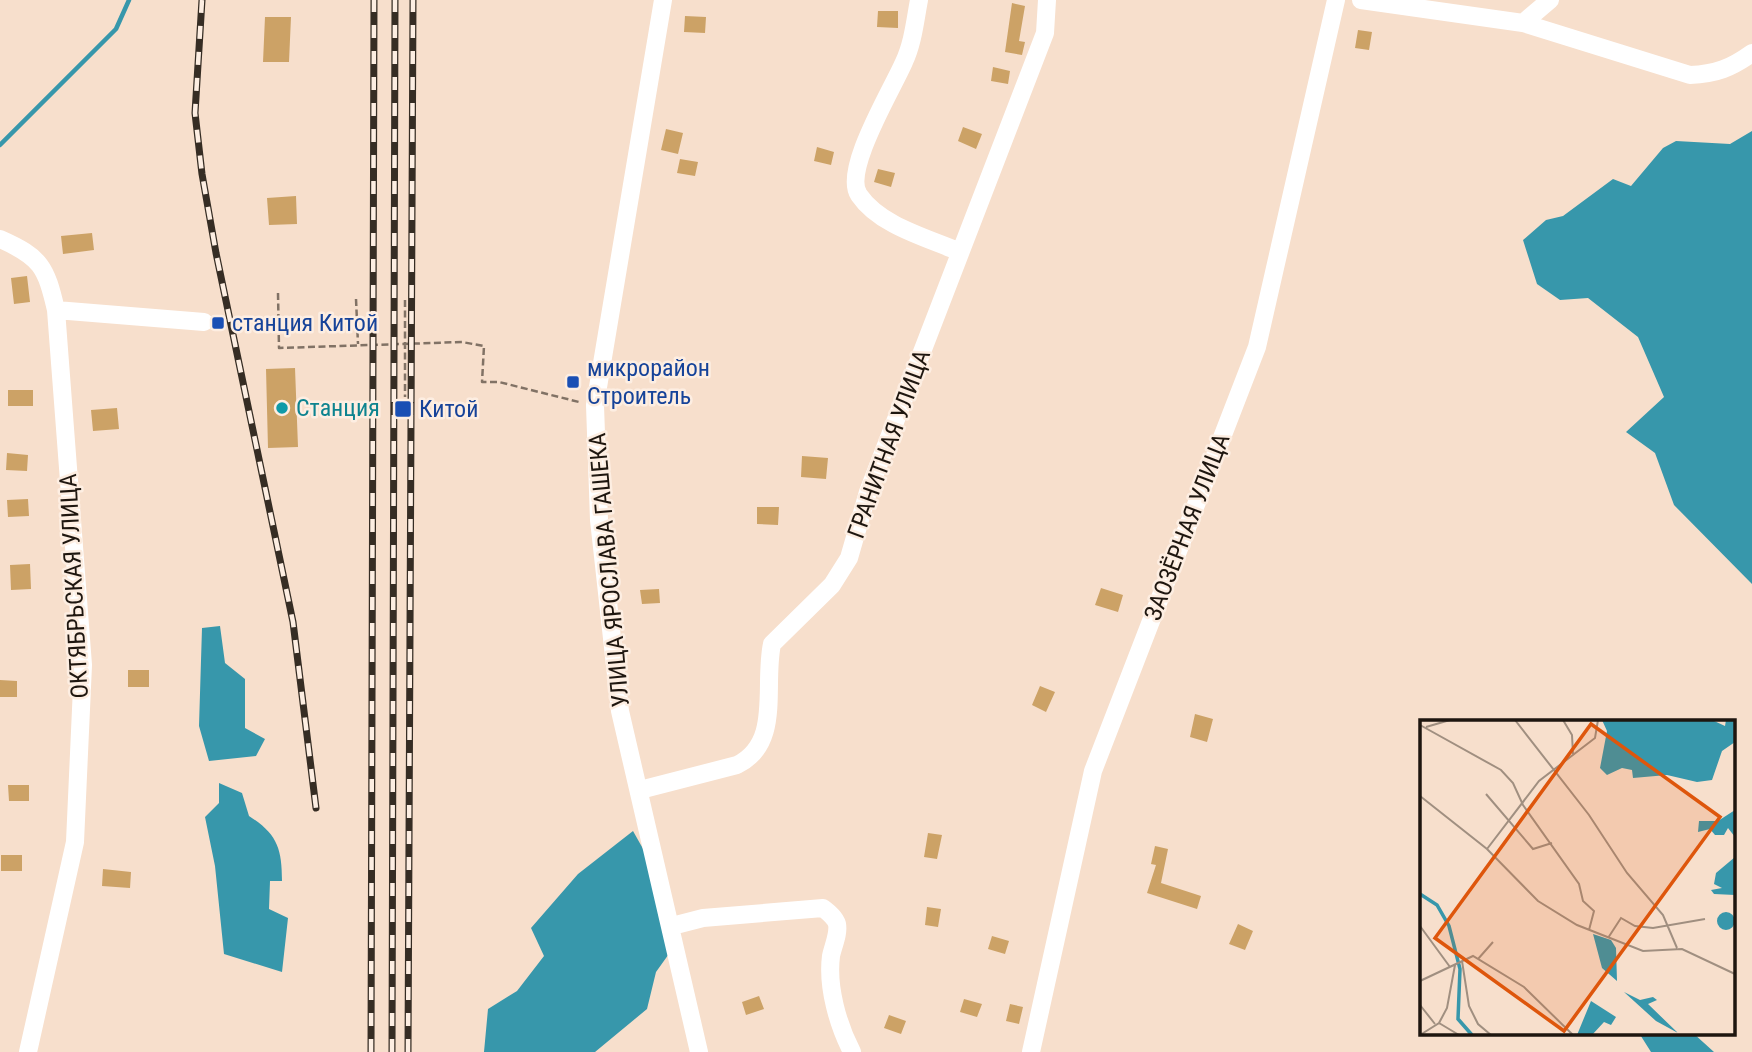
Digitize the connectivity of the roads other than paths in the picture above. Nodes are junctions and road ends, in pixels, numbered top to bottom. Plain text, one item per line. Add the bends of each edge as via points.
1 (663, 0) edge
2 (919, 0) edge
3 (1047, 0) edge
4 (1336, 0) edge
5 (1361, 0) edge
6 (1550, 0) edge
7 (1522, 23) junction
8 (1752, 53) edge
9 (0, 239) edge
10 (960, 252) junction
11 (56, 310) junction
12 (204, 323) dead end
13 (639, 790) junction
14 (672, 926) junction
15 (28, 1052) edge
16 (699, 1052) edge
17 (852, 1052) edge
18 (1031, 1052) edge

1 - 13 street, УЛИЦА ЯРОСЛАВА ГАШЕКА via 595,405 599,520 620,710
2 - 10 street via 905,60 869,133 855,187 878,213
3 - 10 street, ГРАНИТНАЯ УЛИЦА via 1045,33
4 - 18 street, ЗАОЗЁРНАЯ УЛИЦА via 1257,347 1093,771
5 - 7 street
6 - 7 street
7 - 8 street via 1690,75 1732,68
9 - 11 street, ОКТЯБРЬСКАЯ УЛИЦА via 26,251 48,275
10 - 13 street, ГРАНИТНАЯ УЛИЦА via 869,492 849,558 832,585 772,644 761,746 737,765
11 - 12 street
11 - 15 street, ОКТЯБРЬСКАЯ УЛИЦА via 83,665 75,842
13 - 14 street, УЛИЦА ЯРОСЛАВА ГАШЕКА
14 - 16 street, УЛИЦА ЯРОСЛАВА ГАШЕКА
14 - 17 street via 703,918 823,908 838,927 831,958 833,992

